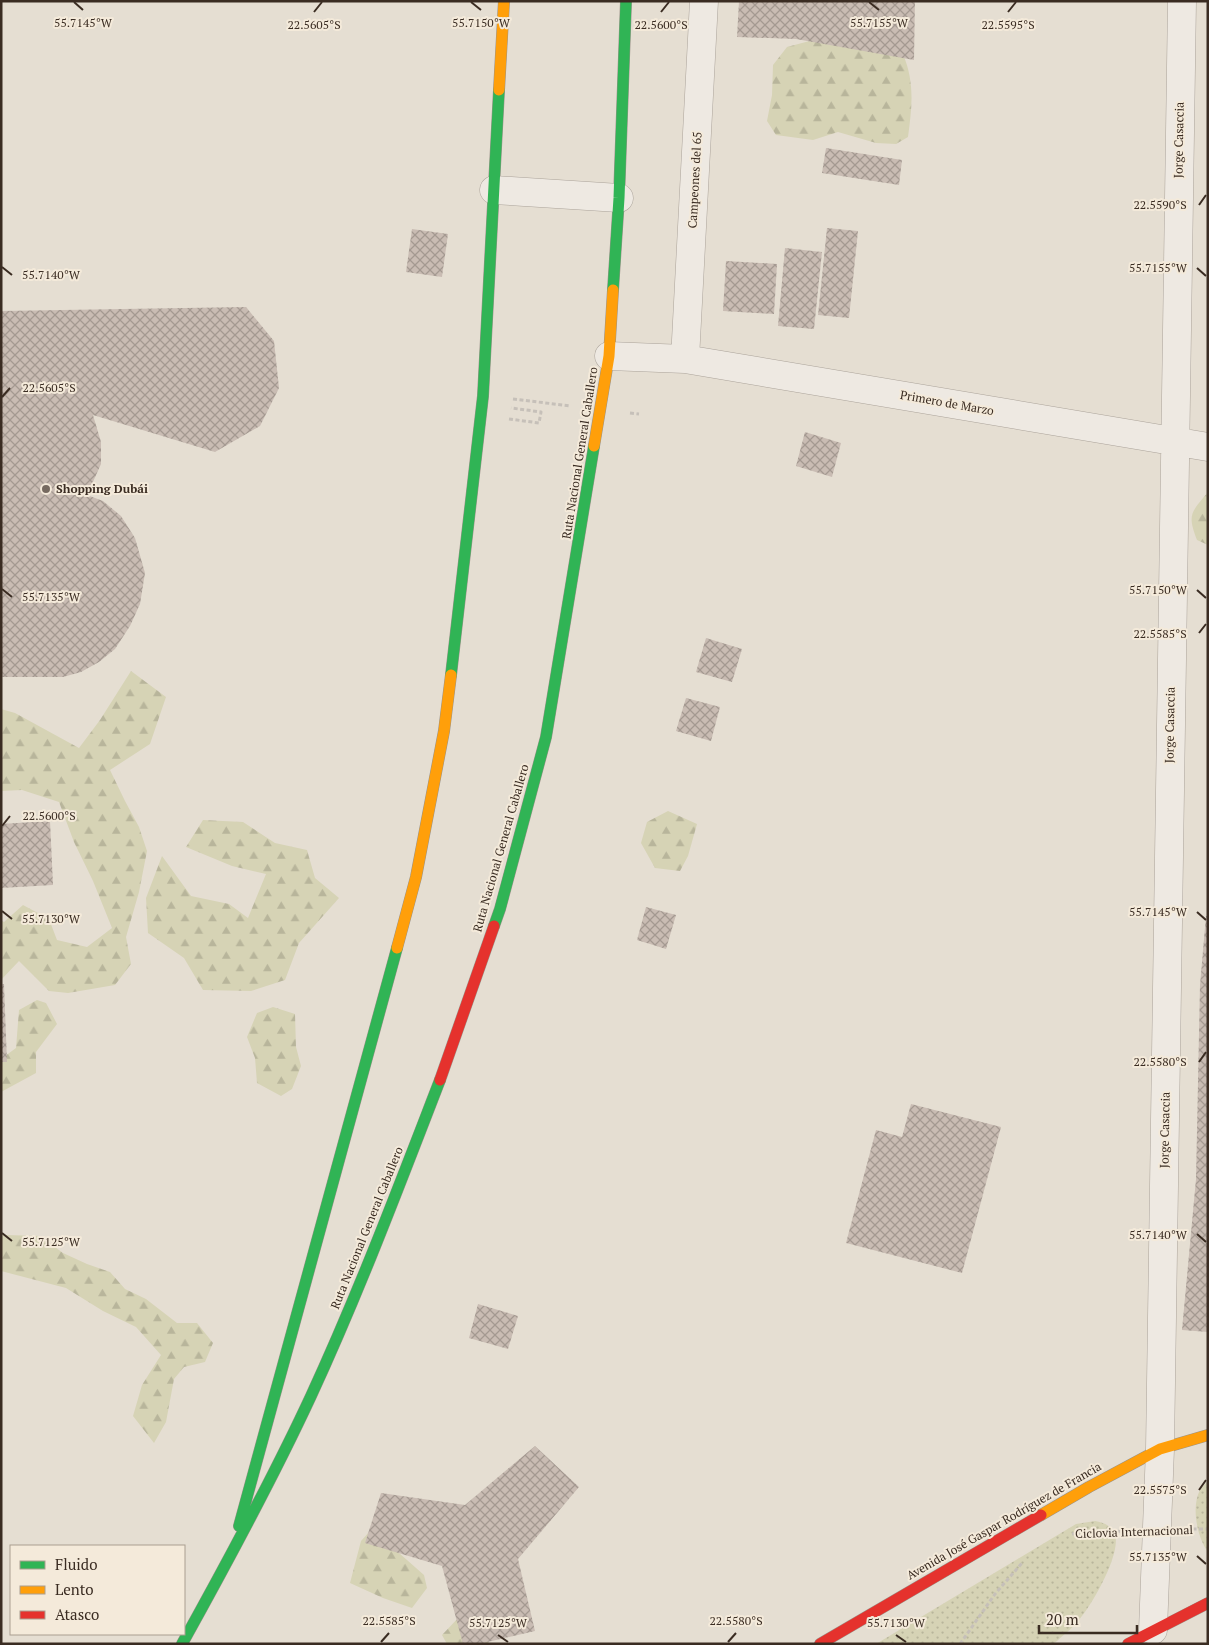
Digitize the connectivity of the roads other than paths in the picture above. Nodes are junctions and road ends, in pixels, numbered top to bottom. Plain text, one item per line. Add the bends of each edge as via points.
1 (504, 1) edge
2 (626, 1) edge
3 (704, 1) edge
4 (1182, 1) edge
5 (494, 190) junction
6 (619, 198) junction
7 (609, 356) junction
8 (685, 359) junction
9 (1174, 442) junction
10 (1208, 447) edge
11 (1208, 1436) edge
12 (1160, 1449) junction
13 (231, 1556) junction
14 (1208, 1603) edge
15 (1153, 1630) junction
16 (182, 1644) edge
17 (820, 1644) edge
18 (1128, 1644) edge

1 - 5 main road
2 - 6 main road, Ruta Nacional General Caballero
3 - 8 street, Campeones del 65
4 - 9 street, Jorge Casaccia
5 - 6 street
5 - 13 main road via 483,396 444,731 416,877
6 - 7 main road, Ruta Nacional General Caballero
7 - 8 street, Primero de Marzo
7 - 13 main road, Ruta Nacional General Caballero via 546,737 500,909 444,1072 380,1237 311,1396
8 - 9 street, Primero de Marzo
9 - 10 street, Primero de Marzo
9 - 12 street, Jorge Casaccia
11 - 12 main road, Avenida José Gaspar Rodríguez de Francia
12 - 15 street, Jorge Casaccia
12 - 17 main road, Avenida José Gaspar Rodríguez de Francia via 1080,1492
13 - 16 main road, Ruta Nacional General Caballero
14 - 15 main road
15 - 18 main road

